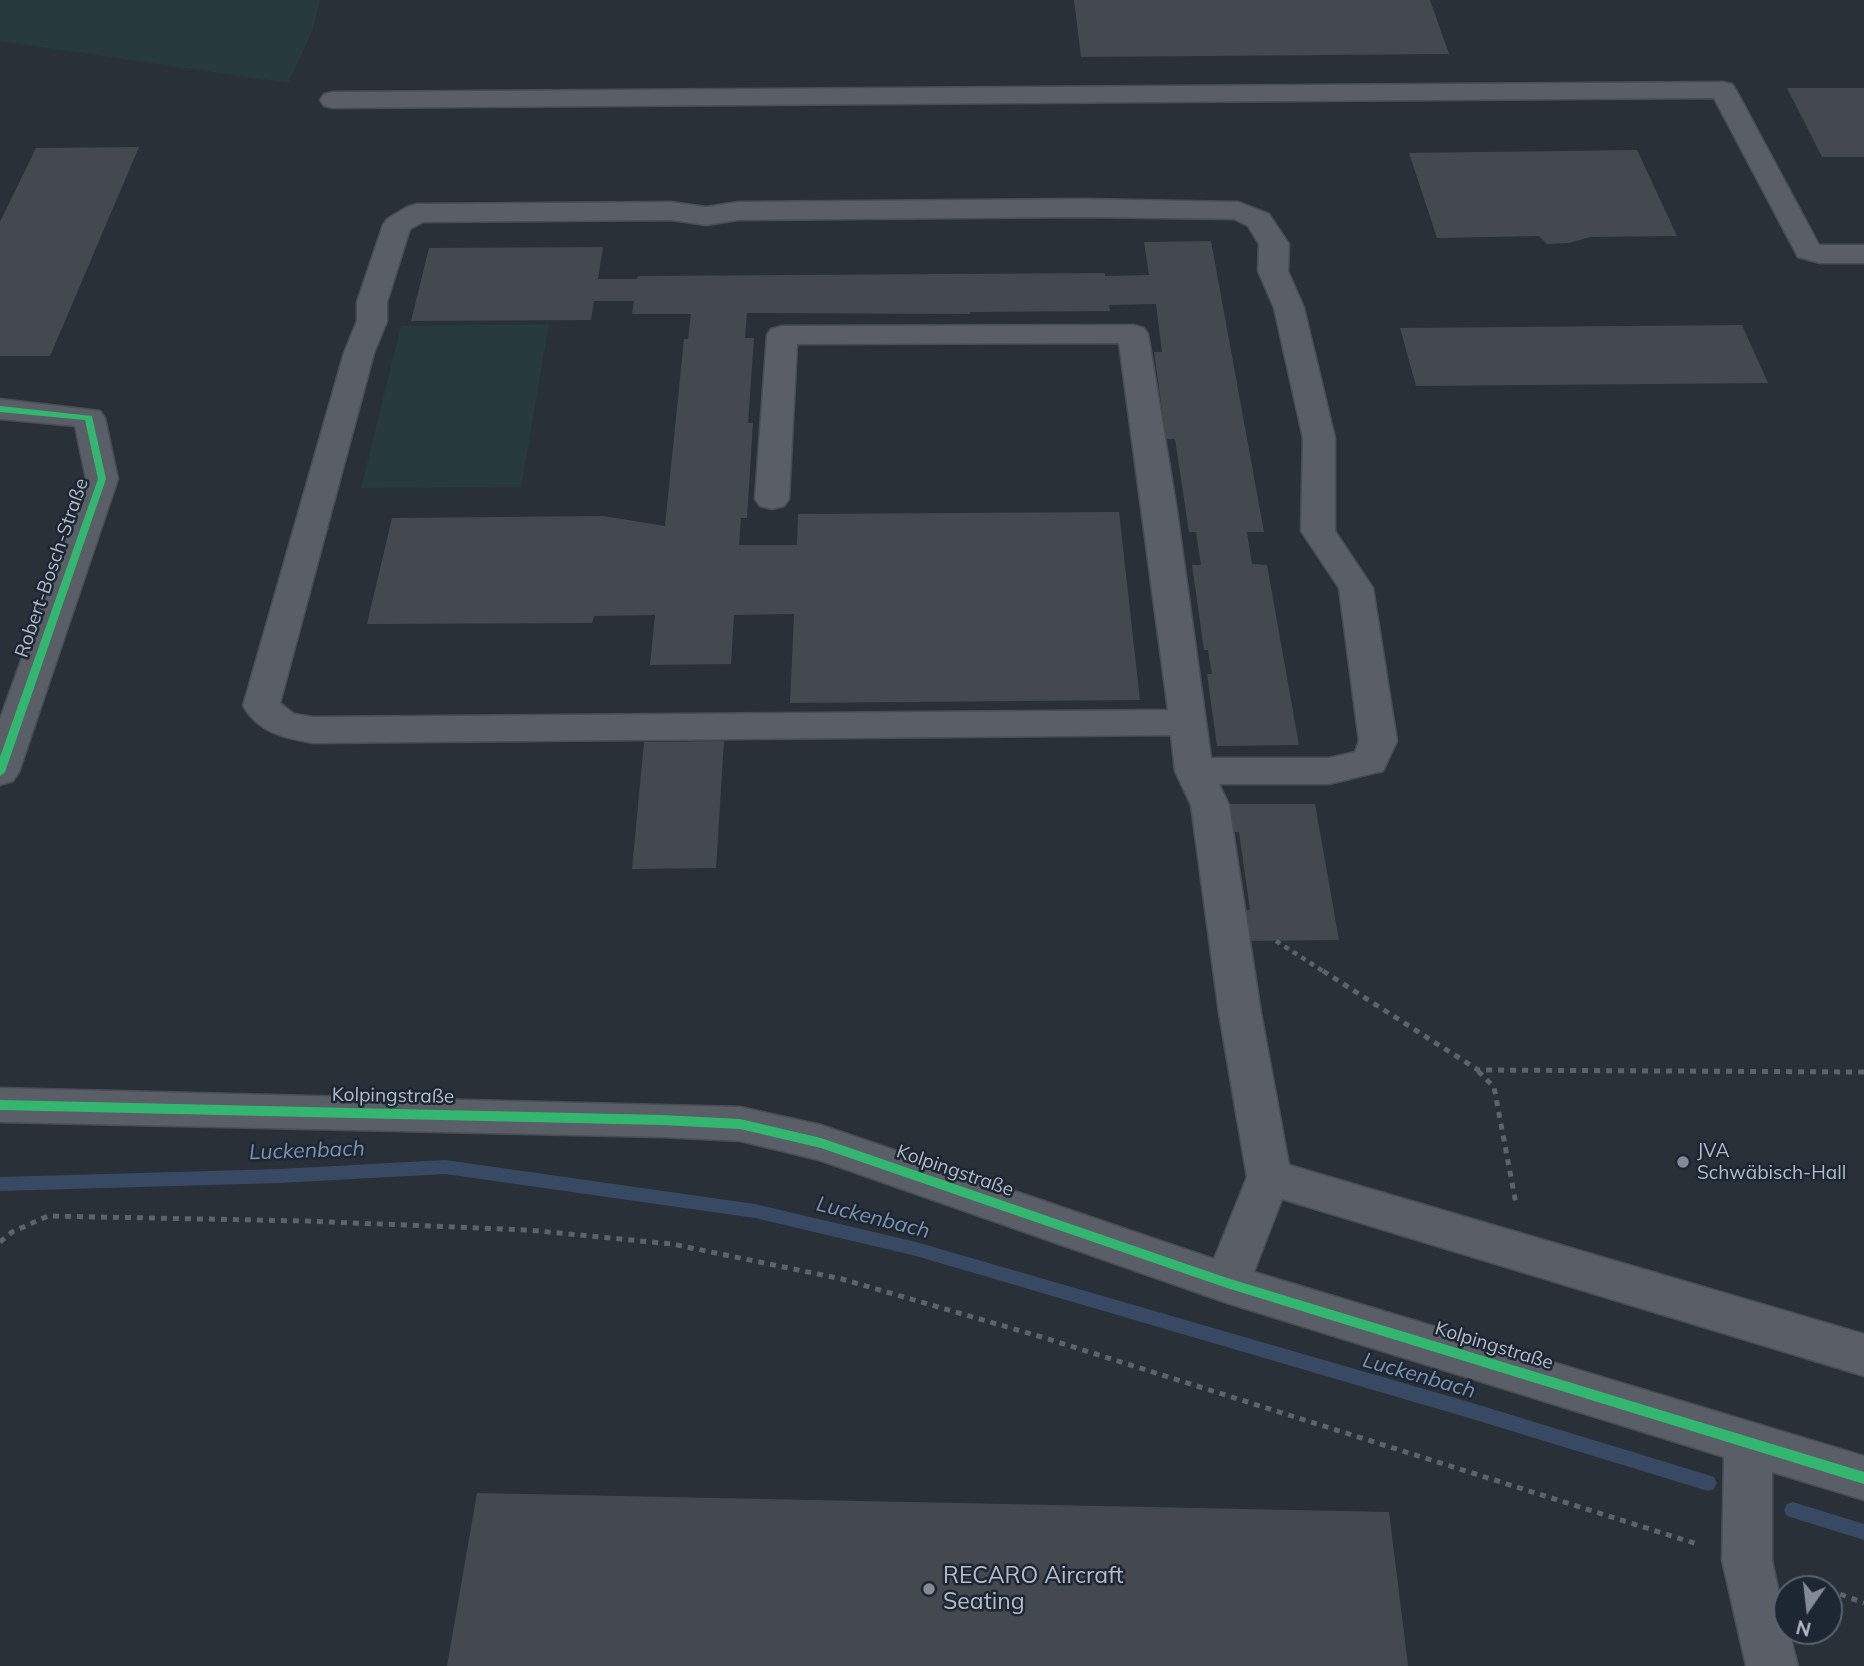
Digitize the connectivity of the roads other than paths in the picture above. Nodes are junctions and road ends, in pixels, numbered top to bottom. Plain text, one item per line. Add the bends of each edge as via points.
1 (333, 100) dead end
2 (1864, 254) edge
3 (0, 409) edge
4 (772, 499) dead end
5 (1187, 722) junction
6 (1194, 771) junction
7 (0, 772) edge
8 (0, 1105) edge
9 (1269, 1177) junction
10 (1227, 1283) junction
11 (1864, 1355) edge
12 (1748, 1442) junction
13 (1864, 1478) edge
14 (1772, 1666) edge

1 - 2 street via 1723,90 1808,251
3 - 7 street, Robert-Bosch-Straße via 89,418 102,479
4 - 5 street via 782,335 1133,334
5 - 6 street
5 - 6 street via 313,730 283,725 261,706 397,225 417,213 671,211 705,216 738,211 1069,208 1238,211 1259,220 1274,244 1273,271 1289,308 1319,438 1318,531 1356,589 1378,741 1370,762 1329,771
6 - 9 street via 1210,805
8 - 10 street, Kolpingstraße via 740,1124 821,1143
9 - 10 street
9 - 11 street
10 - 12 street, Kolpingstraße
12 - 13 street, Kolpingstraße
12 - 14 street via 1747,1560

